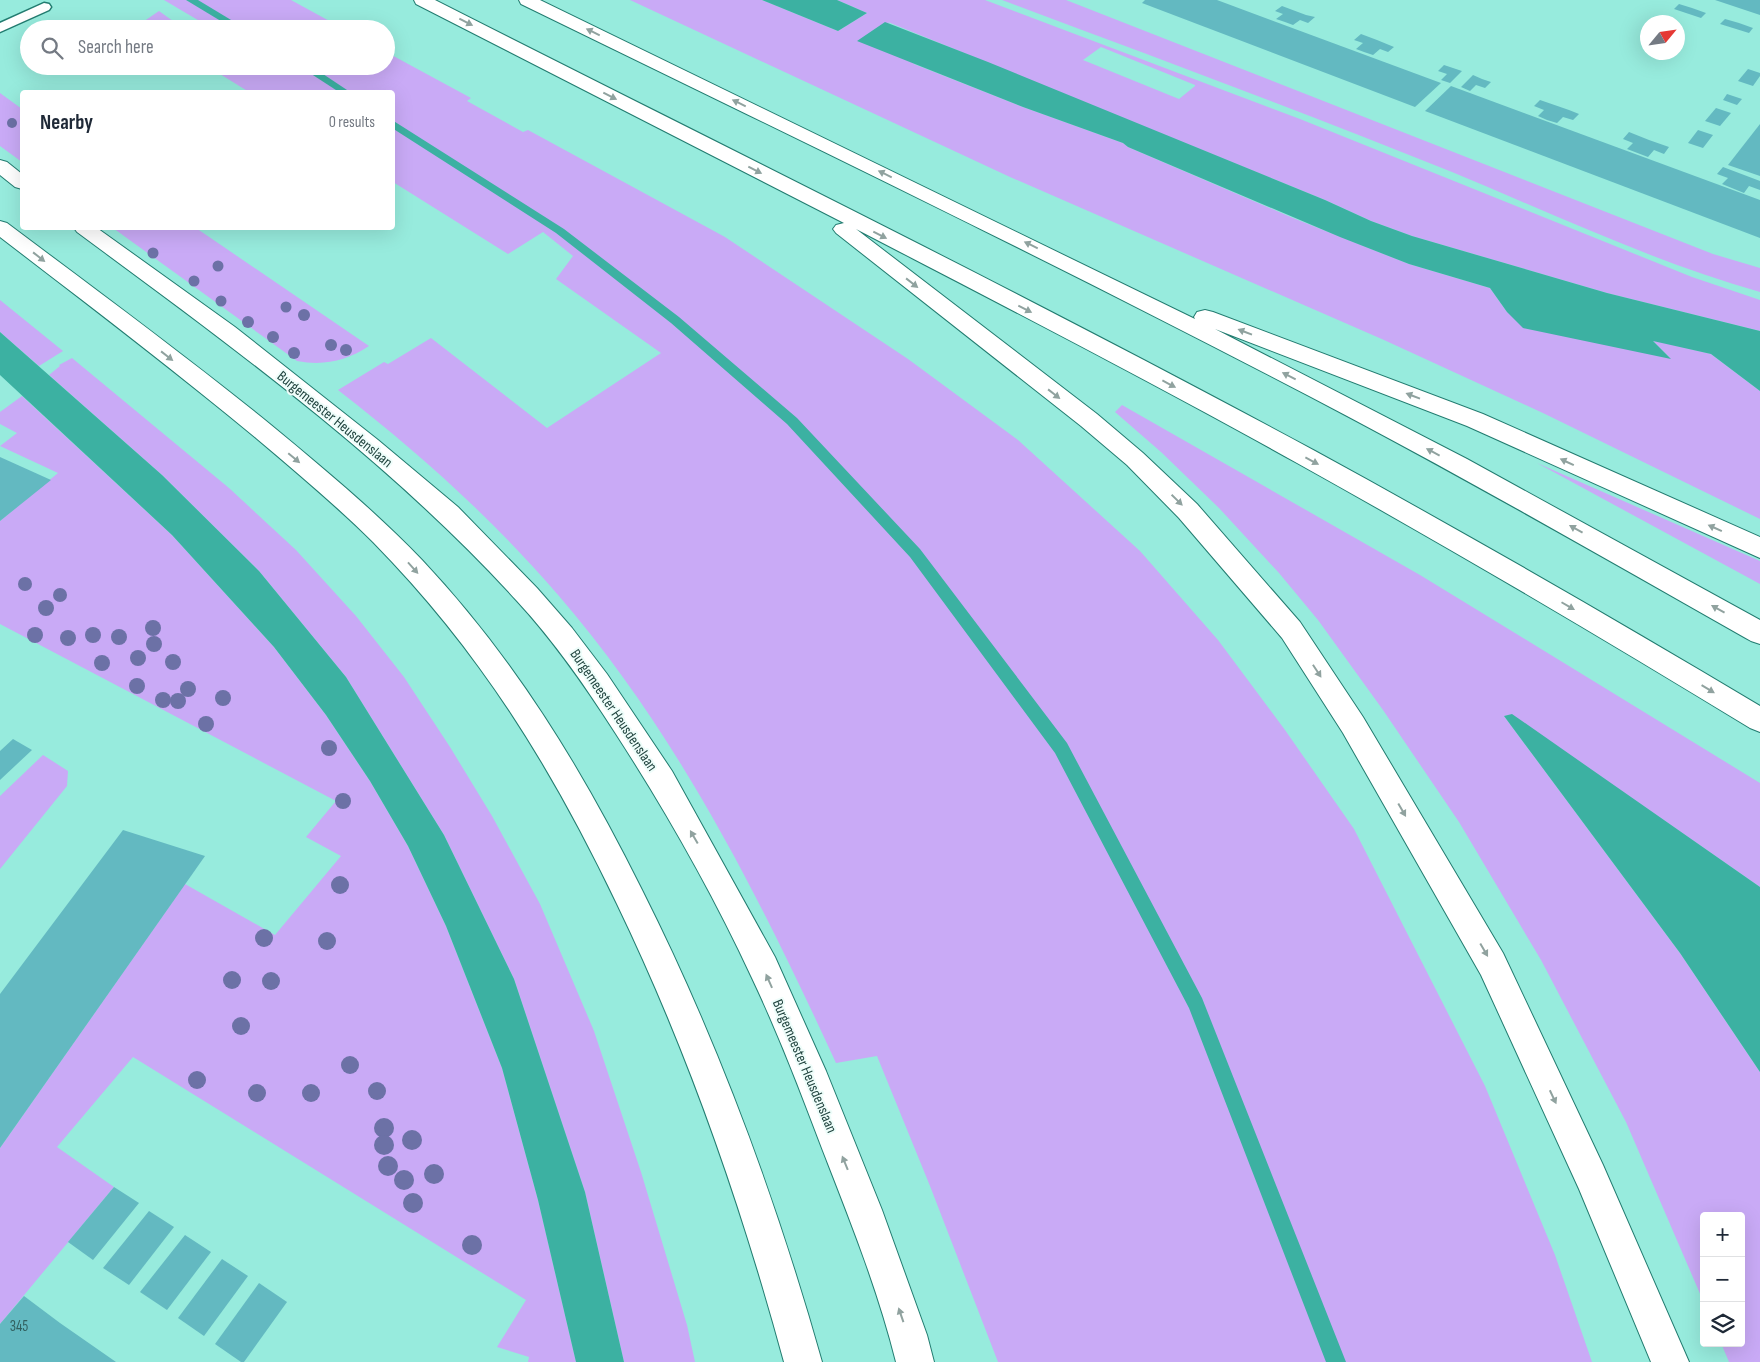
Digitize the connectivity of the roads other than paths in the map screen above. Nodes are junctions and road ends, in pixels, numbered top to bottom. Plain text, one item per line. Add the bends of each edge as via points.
1 (422, 0) edge
2 (527, 0) edge
3 (44, 7) dead end
4 (0, 28) edge
5 (0, 166) edge
6 (20, 181) edge
7 (790, 188) junction
8 (0, 227) edge
9 (87, 230) edge
10 (1075, 266) junction
11 (1760, 548) edge
12 (1760, 633) edge
13 (1760, 720) edge
14 (804, 1362) edge
15 (915, 1362) edge
16 (1670, 1362) edge

1 -> 7 main road
10 -> 2 main road
3 - 4 lane
5 - 6 main road
7 -> 13 main road via 1325,468 1526,581
7 -> 16 main road via 1135,459 1188,511 1291,630 1353,725 1492,964 1591,1177
8 -> 14 main road via 233,407 313,474 394,547 481,646 540,732 594,825 657,950 704,1058 748,1176
15 -> 9 main road, Burgemeester Heusdenslaan via 864,1210 764,968 662,780 569,644 528,595 442,508 370,446 227,332
11 -> 10 main road via 1475,420
12 -> 10 main road via 1358,411

